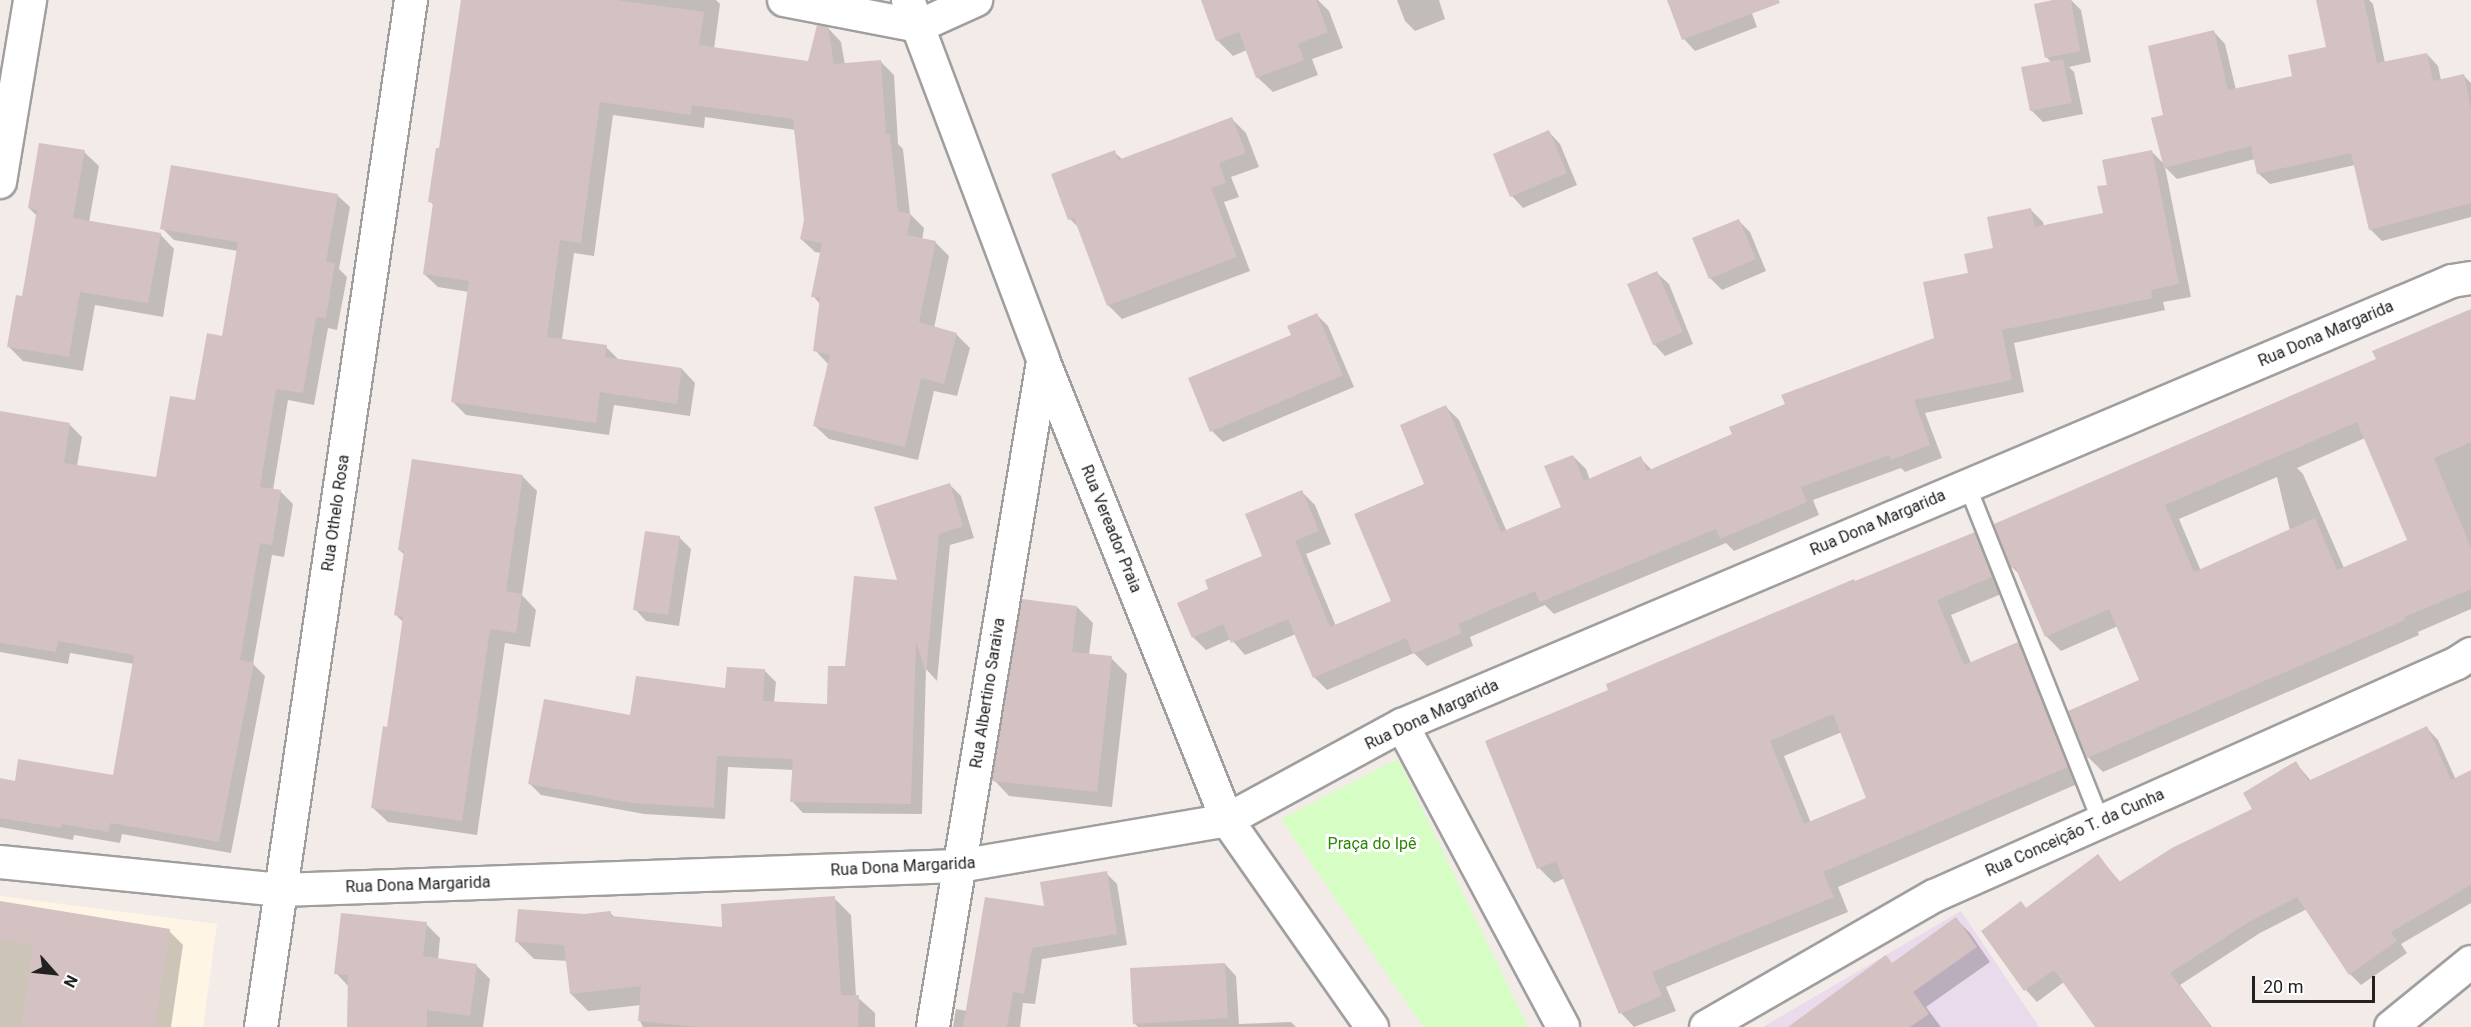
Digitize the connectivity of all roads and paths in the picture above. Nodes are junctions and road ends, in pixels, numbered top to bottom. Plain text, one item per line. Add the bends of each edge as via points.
1 (30, 0) edge
2 (411, 0) edge
3 (784, 0) edge
4 (976, 0) edge
5 (914, 13) edge
6 (0, 182) edge
7 (2461, 279) edge
8 (1043, 360) junction
9 (1967, 485) junction
10 (2464, 658) edge
11 (1402, 725) junction
12 (1227, 820) junction
13 (2101, 822) junction
14 (0, 862) edge
15 (959, 866) junction
16 (281, 890) junction
17 (2471, 962) edge
18 (261, 1027) edge
19 (933, 1027) edge
20 (1372, 1027) edge
21 (1563, 1027) edge
22 (1706, 1027) edge
23 (2391, 1027) edge

1 - 6 street
2 - 16 street, Rua Othelo Rosa
3 - 5 street
4 - 5 street
5 - 8 street, Rua Vereador Praia
7 - 9 street, Rua Dona Margarida
8 - 12 street, Rua Vereador Praia
8 - 15 street, Rua Albertino Saraiva
9 - 11 street, Rua Dona Margarida
9 - 13 lane
10 - 13 street, Rua Conceição T. da Cunha
11 - 12 street, Rua Dona Margarida
11 - 21 street
12 - 15 street, Rua Dona Margarida
12 - 20 street, Rua Vereador Praia
13 - 22 street, Rua Conceição T. da Cunha via 1934,896
14 - 16 street, Rua Dona Margarida
15 - 16 street, Rua Dona Margarida
15 - 19 street, Rua Albertino Saraiva
16 - 18 street, Rua Othelo Rosa
17 - 23 street

